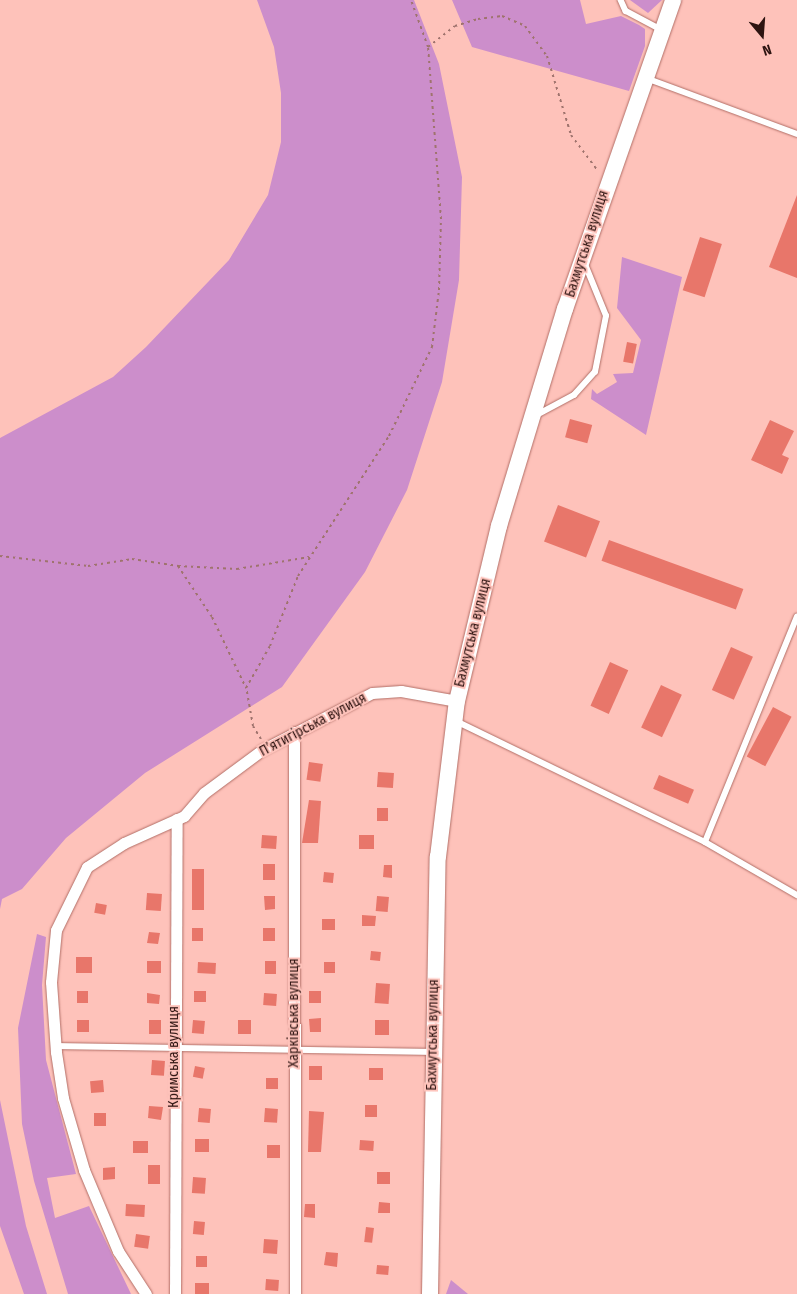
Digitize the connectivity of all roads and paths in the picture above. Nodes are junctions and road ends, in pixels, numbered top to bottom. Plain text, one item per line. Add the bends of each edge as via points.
1 (411, 0) edge
2 (621, 0) edge
3 (673, 0) edge
4 (662, 30) junction
5 (428, 47) junction
6 (646, 78) junction
7 (797, 134) edge
8 (607, 182) junction
9 (582, 258) junction
10 (534, 417) junction
11 (0, 556) edge
12 (309, 557) junction
13 (178, 566) junction
14 (797, 617) edge
15 (246, 688) junction
16 (456, 701) junction
17 (454, 720) junction
18 (294, 732) junction
19 (266, 747) junction
20 (176, 819) junction
21 (706, 842) junction
22 (797, 895) edge
23 (56, 1046) junction
24 (294, 1048) junction
25 (174, 1049) junction
26 (433, 1052) junction
27 (146, 1294) edge
28 (176, 1294) edge
29 (295, 1294) edge
30 (430, 1294) edge

1 - 5 path
2 - 4 lane via 626,11
3 - 4 main road, Бахмутська вулиця
4 - 6 main road, Бахмутська вулиця
5 - 8 path via 455,26 478,19 502,16 525,26 546,56 571,135
5 - 12 path via 440,219 439,290 432,347 389,436
6 - 7 lane
6 - 8 main road, Бахмутська вулиця
8 - 9 main road, Бахмутська вулиця
9 - 10 main road, Бахмутська вулиця
9 - 10 lane via 606,316 595,372 574,396
10 - 16 main road, Бахмутська вулиця via 499,526
11 - 13 path via 88,566 132,559
12 - 13 path via 237,569
12 - 15 path
13 - 15 path via 212,617
14 - 21 lane
15 - 19 path via 253,726
16 - 17 main road, Бахмутська вулиця
16 - 18 street, П’ятигірська вулиця via 400,692 372,693
17 - 21 lane
17 - 26 main road, Бахмутська вулиця via 438,857
18 - 19 street, П’ятигірська вулиця
18 - 24 street, Харківська вулиця
19 - 20 street, П’ятигірська вулиця
20 - 23 street, П’ятигірська вулиця via 124,842 88,867 56,930 51,982
20 - 25 street, Кримська вулиця
21 - 22 lane
23 - 25 lane
23 - 27 street, П’ятигірська вулиця via 63,1098 84,1170 118,1251
24 - 25 lane
24 - 26 lane
24 - 29 street, Харківська вулиця
25 - 28 street, Кримська вулиця
26 - 30 main road, Бахмутська вулиця

